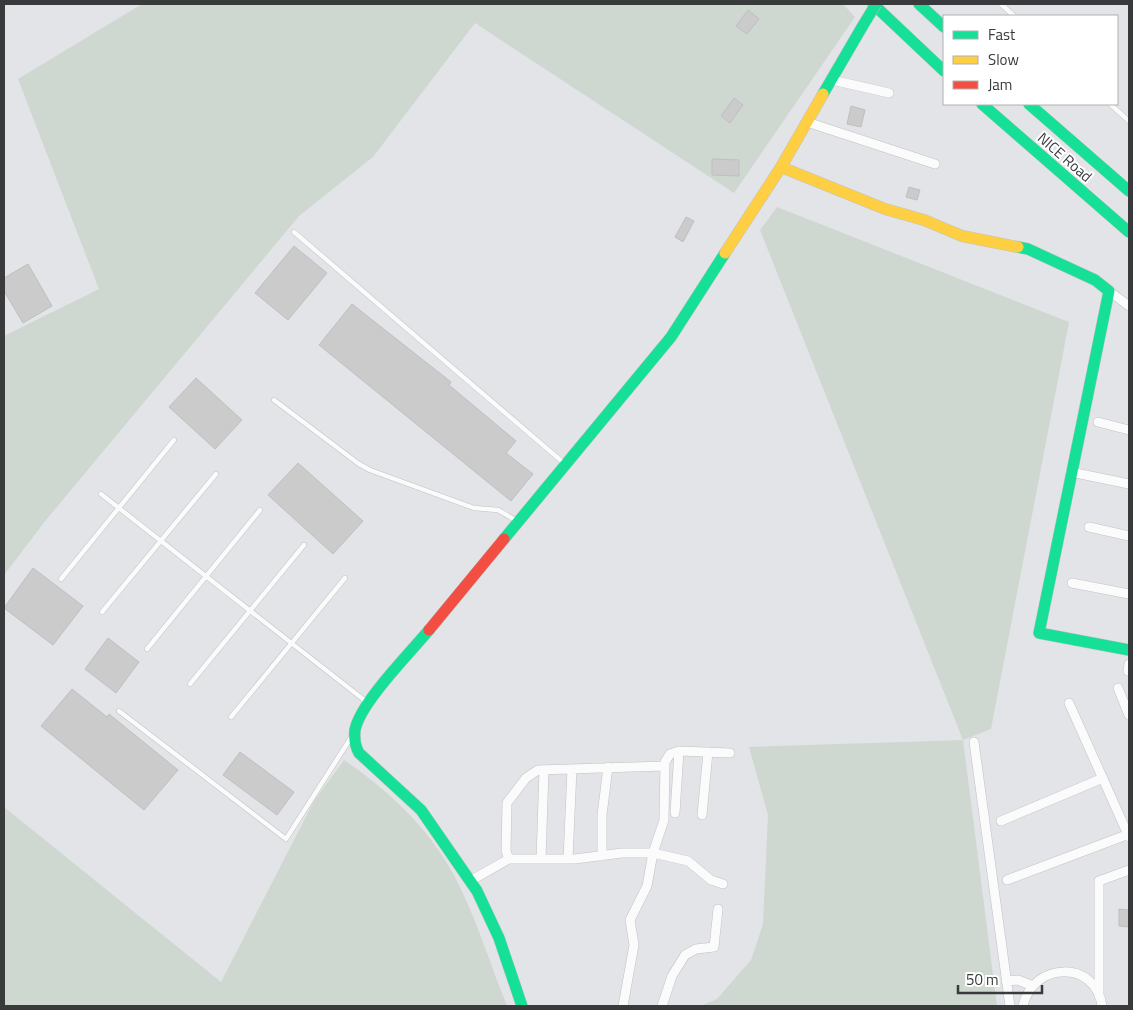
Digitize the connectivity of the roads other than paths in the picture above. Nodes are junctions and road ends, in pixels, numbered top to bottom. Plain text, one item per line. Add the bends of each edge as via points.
1 (874, 4) edge
2 (919, 4) edge
3 (1001, 4) edge
4 (1013, 15) edge
5 (943, 27) edge
6 (943, 70) edge
7 (832, 80) junction
8 (889, 93) dead end
9 (983, 105) edge
10 (1029, 105) edge
11 (1111, 105) edge
12 (1129, 121) edge
13 (808, 122) junction
14 (935, 164) dead end
15 (781, 167) junction
16 (1129, 191) edge
17 (294, 232) dead end
18 (1129, 232) edge
19 (1109, 291) junction
20 (1129, 306) edge
21 (274, 400) dead end
22 (1098, 422) dead end
23 (1129, 430) edge
24 (174, 440) dead end
25 (566, 464) junction
26 (1071, 472) junction
27 (216, 474) dead end
28 (1129, 484) edge
29 (101, 494) dead end
30 (119, 508) junction
31 (260, 510) dead end
32 (519, 522) junction
33 (1089, 527) dead end
34 (1129, 536) edge
35 (161, 541) junction
36 (304, 545) dead end
37 (206, 577) junction
38 (345, 578) dead end
39 (61, 579) dead end
40 (1072, 583) dead end
41 (1129, 594) edge
42 (250, 611) junction
43 (102, 612) dead end
44 (291, 643) junction
45 (147, 649) dead end
46 (1129, 650) edge
47 (190, 684) dead end
48 (1118, 688) dead end
49 (1069, 703) dead end
50 (369, 704) junction
51 (119, 711) dead end
52 (1129, 715) edge
53 (231, 717) dead end
54 (355, 731) junction
55 (974, 742) dead end
56 (679, 751) junction
57 (708, 752) junction
58 (730, 752) dead end
59 (665, 766) junction
60 (608, 768) junction
61 (572, 769) junction
62 (544, 770) junction
63 (1103, 778) junction
64 (675, 813) dead end
65 (702, 815) dead end
66 (1001, 821) dead end
67 (1129, 835) edge
68 (653, 853) junction
69 (602, 856) junction
70 (509, 859) junction
71 (541, 859) junction
72 (568, 859) junction
73 (1129, 870) edge
74 (1007, 880) dead end
75 (470, 881) junction
76 (724, 884) dead end
77 (718, 909) dead end
78 (1006, 981) junction
79 (1033, 986) junction
80 (1099, 996) junction
81 (522, 1006) edge
82 (623, 1006) edge
83 (662, 1006) edge
84 (1010, 1006) edge
85 (1024, 1006) edge
86 (1102, 1006) edge

1 - 6 main road
1 - 7 main road, bridge
2 - 5 main road
3 - 4 lane
7 - 8 street
7 - 13 main road
9 - 18 main road, NICE Road
10 - 16 main road, NICE Road
11 - 12 lane
13 - 14 street
13 - 15 main road
15 - 19 main road via 962,236 1028,248 1095,280
15 - 25 main road via 672,337
17 - 25 lane
19 - 20 street
19 - 26 main road
21 - 32 lane via 370,470 474,508 498,510
22 - 23 street
24 - 30 lane
25 - 32 main road
26 - 28 street
26 - 46 main road via 1039,633
27 - 35 lane
29 - 30 lane
30 - 35 lane
30 - 39 lane
31 - 37 lane
32 - 50 main road
33 - 34 street
35 - 37 lane
35 - 43 lane
36 - 42 lane
37 - 42 lane
37 - 45 lane
38 - 44 lane
40 - 41 street
42 - 44 lane
42 - 47 lane
44 - 50 lane
44 - 53 lane
48 - 52 street
49 - 63 street
50 - 54 main road
51 - 54 lane via 286,839
54 - 75 main road via 355,746 359,752 414,803
55 - 78 street
56 - 57 street
56 - 59 street via 670,754
56 - 64 street
57 - 58 street
57 - 65 street
59 - 60 street
59 - 68 street via 664,820
60 - 61 street
60 - 69 street via 602,816
61 - 62 street
61 - 72 street
62 - 70 street via 531,773 507,803 506,851
62 - 71 street
63 - 66 street
63 - 67 street
67 - 74 street
68 - 69 street
68 - 76 street via 688,861 711,880
68 - 82 street via 647,886 630,920 634,945
69 - 72 street
70 - 71 street
70 - 75 street
71 - 72 street
73 - 80 street via 1099,881
75 - 81 main road via 499,938
77 - 83 street via 714,948 696,949 685,955 672,976
78 - 79 street via 1018,980
78 - 84 street
79 - 80 street via 1049,974 1074,973 1089,981
79 - 85 street
80 - 86 street

